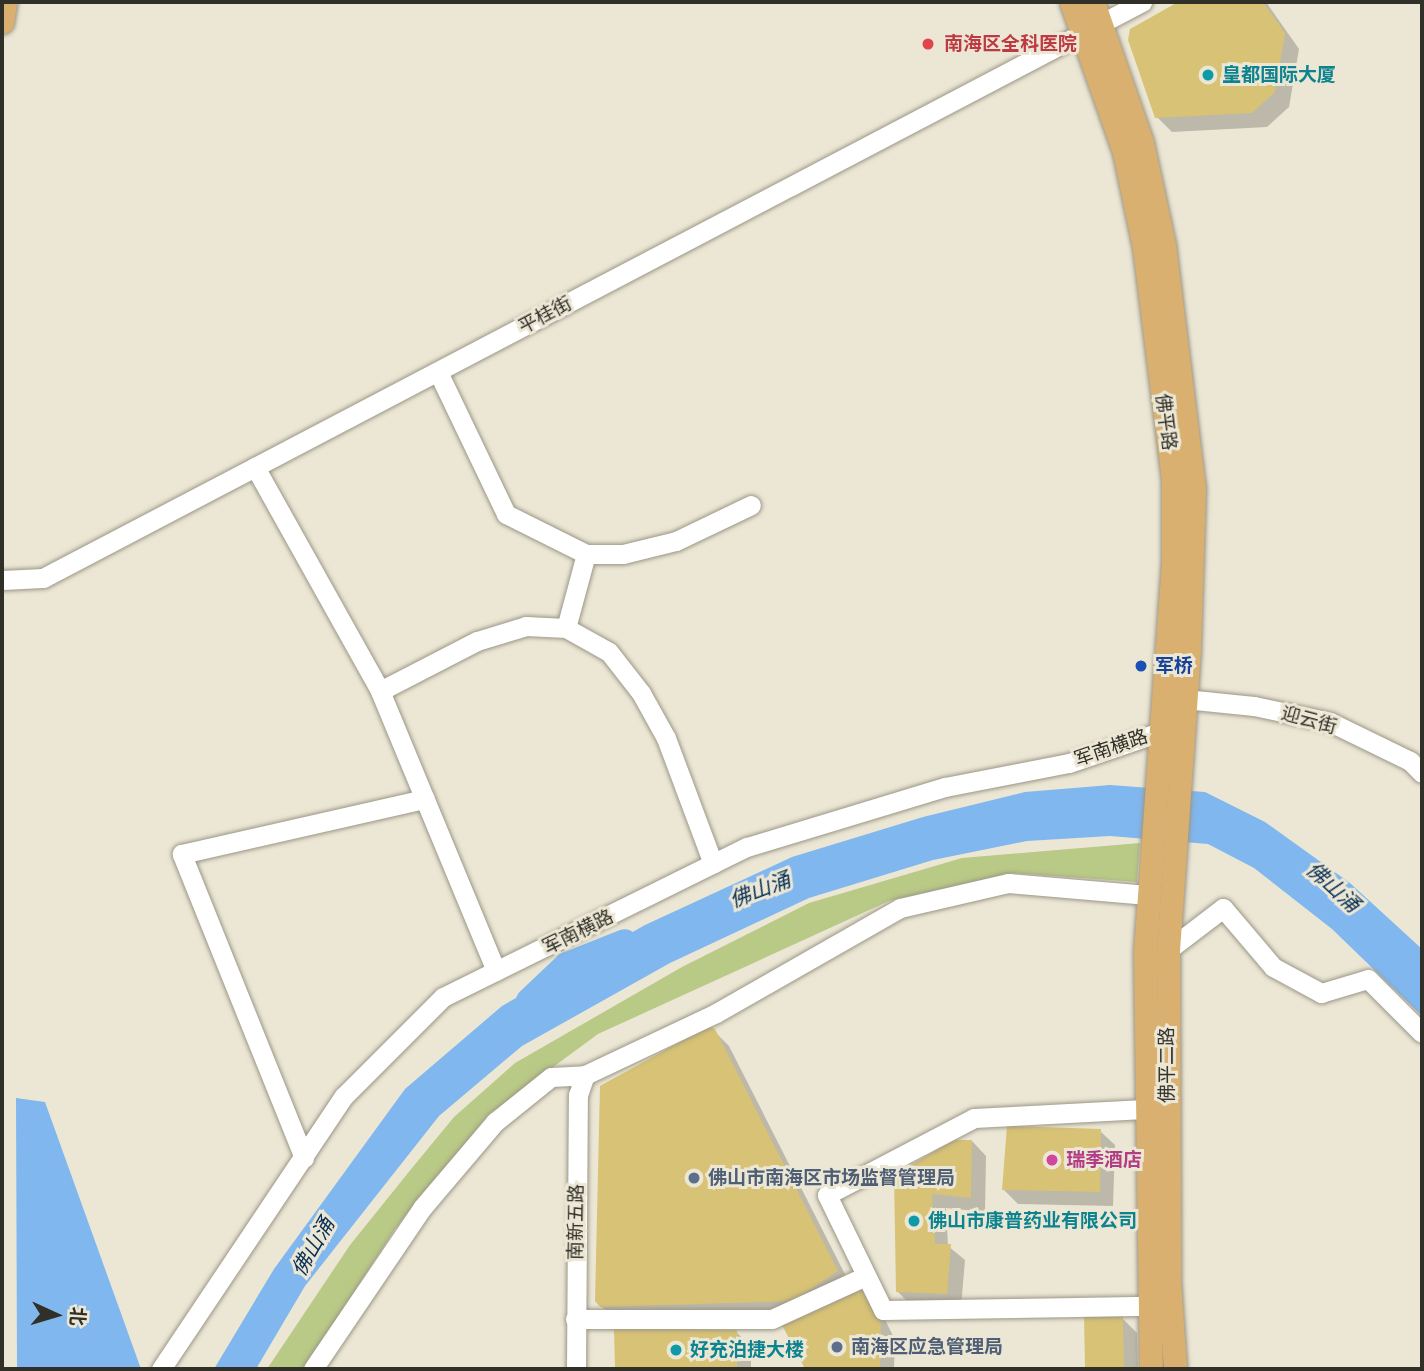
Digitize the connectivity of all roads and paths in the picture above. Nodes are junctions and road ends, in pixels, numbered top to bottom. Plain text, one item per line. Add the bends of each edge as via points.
1 (5, 2) edge
2 (1071, 2) edge
3 (1142, 2) edge
4 (1092, 18) edge
5 (2, 22) edge
6 (438, 372) junction
7 (255, 467) junction
8 (751, 505) dead end
9 (586, 554) junction
10 (2, 580) edge
11 (566, 628) junction
12 (380, 691) junction
13 (1185, 699) junction
14 (1160, 732) junction
15 (1181, 762) joint
16 (1422, 773) edge
17 (425, 799) junction
18 (1150, 854) joint
19 (713, 864) junction
20 (1147, 895) junction
21 (1168, 950) junction
22 (496, 971) junction
23 (1422, 1033) edge
24 (585, 1075) junction
25 (1144, 1109) junction
26 (304, 1158) junction
27 (866, 1276) junction
28 (1150, 1306) junction
29 (576, 1319) junction
30 (161, 1369) edge
31 (313, 1369) edge
32 (576, 1369) edge
33 (1151, 1369) edge
34 (1175, 1369) edge

1 - 5 main road
2 - 4 main road, 佛平路
3 - 4 street, 平桂街
4 - 6 street, 平桂街
4 - 13 main road, 佛平路 via 1142,143 1166,258 1194,488
4 - 14 main road, 佛平路 via 1144,247 1173,480
6 - 7 street, 平桂街
6 - 9 street via 506,514
7 - 10 street, 平桂街 via 43,578
7 - 12 street
8 - 9 street via 676,541 623,554
9 - 11 street
11 - 12 street via 526,626 477,642
11 - 19 street via 610,652 641,692 666,738
12 - 17 street
13 - 15 main road, 佛平路
13 - 16 street, 迎云街 via 1254,706 1330,722 1410,761
14 - 18 main road, 佛平路
14 - 19 street, 军南横路 via 1069,763 945,788 846,816 747,847
15 - 21 main road, 佛平二路
17 - 22 street
17 - 26 street via 182,854
18 - 20 main road, 佛平二路
19 - 22 street, 军南横路
20 - 24 street via 1009,883 900,908 716,1013
20 - 25 main road, 佛平二路
21 - 23 street via 1223,908 1273,967 1321,993 1368,979
21 - 34 main road, 佛平二路 via 1169,1267
22 - 26 street, 军南横路 via 443,997 344,1096
24 - 29 street, 南新五路 via 578,1095
24 - 31 street via 551,1077 495,1122 422,1208
25 - 27 street via 974,1118 828,1195
25 - 28 main road, 佛平二路
26 - 30 street, 军南横路
27 - 28 street via 883,1310
27 - 29 street via 772,1319
28 - 33 main road, 佛平二路
29 - 32 street, 南新五路

